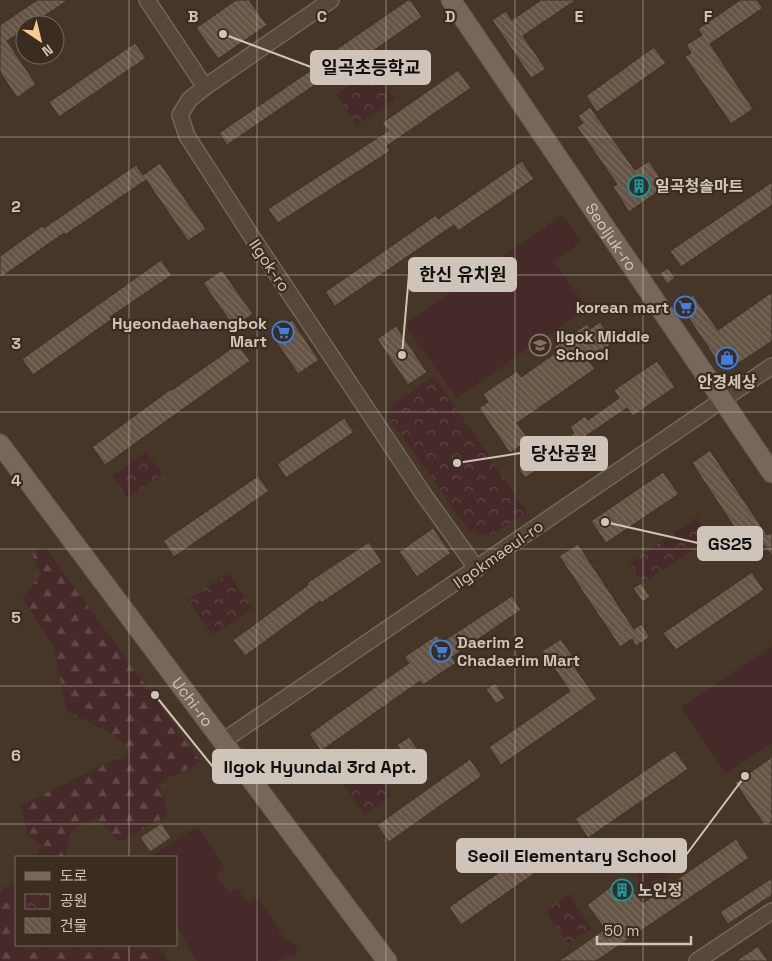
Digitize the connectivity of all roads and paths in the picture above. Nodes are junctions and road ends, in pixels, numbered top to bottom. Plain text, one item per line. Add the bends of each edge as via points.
1 (147, 0) edge
2 (330, 0) edge
3 (451, 0) edge
4 (205, 87) junction
5 (772, 366) edge
6 (722, 400) junction
7 (0, 444) edge
8 (772, 474) edge
9 (477, 569) junction
10 (223, 741) junction
11 (772, 910) edge
12 (387, 961) edge
13 (697, 961) edge

1 - 4 street
2 - 4 street, Ilgok-ro
3 - 6 main road, Seoljuk-ro
4 - 9 street, Ilgok-ro via 189,100 180,115 187,136 424,495
5 - 6 street, Ilgokmaeul-ro
6 - 8 main road, Seoljuk-ro
6 - 9 street, Ilgokmaeul-ro
7 - 10 main road, Uchi-ro
9 - 10 street, Ilgokmaeul-ro
10 - 12 main road, Uchi-ro
11 - 13 street

